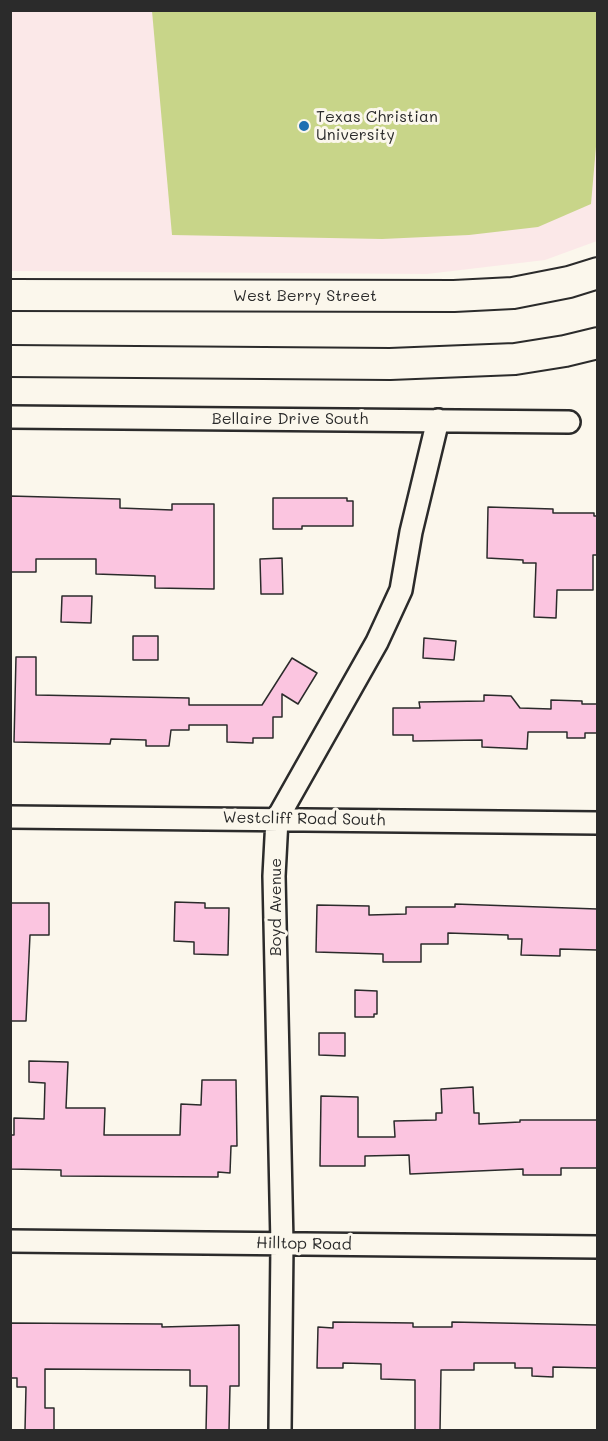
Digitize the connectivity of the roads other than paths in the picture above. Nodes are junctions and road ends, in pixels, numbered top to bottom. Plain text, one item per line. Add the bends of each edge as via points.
1 (597, 273) edge
2 (10, 295) edge
3 (597, 343) edge
4 (10, 361) edge
5 (10, 417) edge
6 (438, 420) junction
7 (569, 423) dead end
8 (10, 817) edge
9 (277, 819) junction
10 (597, 823) edge
11 (10, 1241) edge
12 (282, 1244) junction
13 (597, 1248) edge
14 (280, 1431) edge

1 - 2 main road, West Berry Street via 513,293 454,297
3 - 4 main road via 514,359 390,364
5 - 6 street, Bellaire Drive South
6 - 7 street, Bellaire Drive South
6 - 9 street, Boyd Avenue via 401,590 377,642
8 - 9 street, Westcliff Road South
9 - 10 street, Westcliff Road South
9 - 12 street, Boyd Avenue via 274,876
11 - 12 street, Hilltop Road
12 - 13 street, Hilltop Road
12 - 14 street, Boyd Avenue

